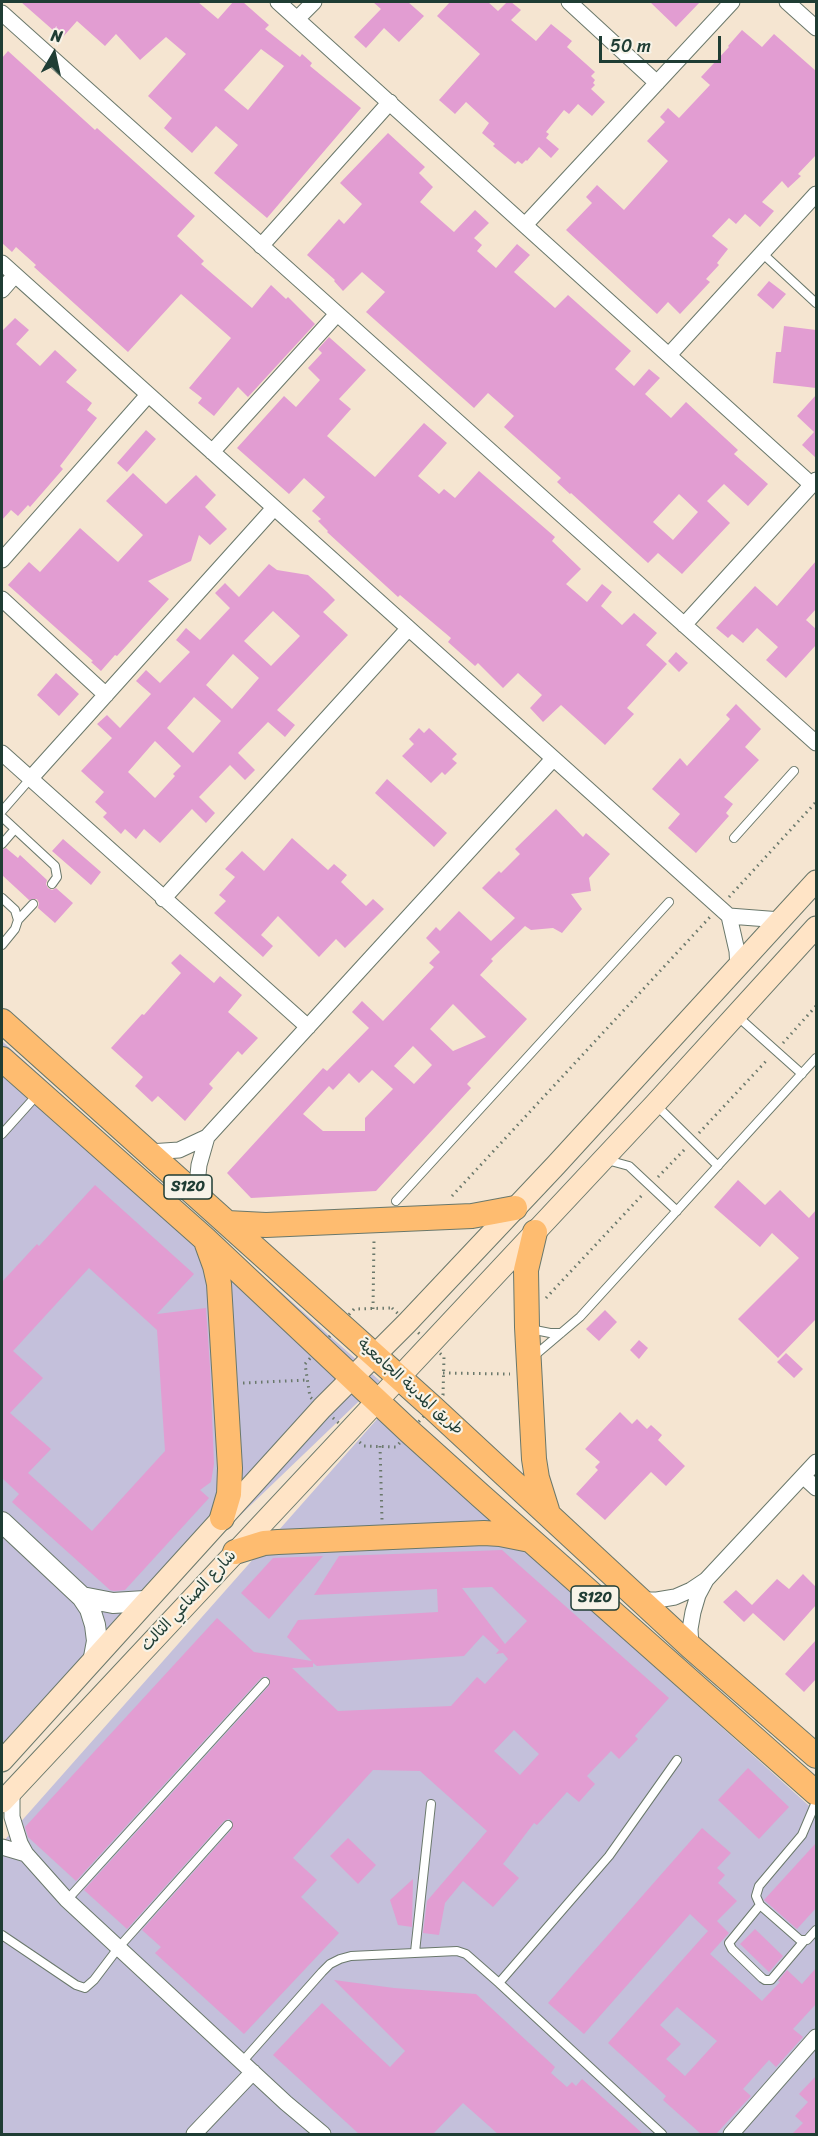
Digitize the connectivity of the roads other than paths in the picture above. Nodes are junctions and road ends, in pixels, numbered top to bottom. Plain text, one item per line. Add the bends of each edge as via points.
1 (278, 2) edge
2 (314, 2) edge
3 (569, 2) edge
4 (732, 2) edge
5 (787, 2) edge
6 (2, 14) edge
7 (297, 19) junction
8 (816, 28) edge
9 (657, 83) junction
10 (390, 102) junction
11 (816, 194) edge
12 (525, 225) junction
13 (261, 246) junction
14 (762, 253) junction
15 (2, 263) edge
16 (15, 275) junction
17 (2, 290) edge
18 (816, 303) edge
19 (337, 314) junction
20 (669, 355) junction
21 (148, 395) junction
22 (212, 452) junction
23 (814, 482) edge
24 (274, 508) junction
25 (2, 560) edge
26 (2, 599) edge
27 (684, 625) junction
28 (408, 629) junction
29 (106, 694) junction
30 (816, 743) edge
31 (2, 753) edge
32 (553, 759) junction
33 (794, 771) dead end
34 (30, 778) junction
35 (2, 811) edge
36 (2, 817) edge
37 (15, 829) junction
38 (734, 838) dead end
39 (2, 844) edge
40 (816, 881) edge
41 (52, 884) dead end
42 (2, 898) edge
43 (163, 899) junction
44 (669, 902) dead end
45 (33, 904) dead end
46 (724, 912) junction
47 (18, 920) junction
48 (781, 920) junction
49 (816, 927) edge
50 (2, 945) edge
51 (738, 968) junction
52 (735, 1014) junction
53 (2, 1021) edge
54 (308, 1027) junction
55 (816, 1058) edge
56 (2, 1059) edge
57 (802, 1074) junction
58 (39, 1092) junction
59 (655, 1104) junction
60 (2, 1134) edge
61 (207, 1137) junction
62 (148, 1152) junction
63 (601, 1160) junction
64 (718, 1166) junction
65 (196, 1194) junction
66 (396, 1201) dead end
67 (515, 1208) junction
68 (677, 1211) junction
69 (227, 1223) junction
70 (535, 1232) junction
71 (205, 1239) junction
72 (561, 1333) junction
73 (354, 1336) junction
74 (394, 1336) junction
75 (527, 1348) junction
76 (375, 1355) junction
77 (330, 1356) junction
78 (416, 1359) junction
79 (353, 1377) junction
80 (399, 1377) junction
81 (333, 1397) junction
82 (423, 1399) junction
83 (377, 1400) junction
84 (357, 1421) junction
85 (401, 1424) junction
86 (816, 1462) edge
87 (803, 1476) junction
88 (816, 1488) edge
89 (549, 1515) junction
90 (222, 1518) junction
91 (2, 1522) edge
92 (530, 1540) junction
93 (235, 1551) junction
94 (706, 1580) junction
95 (82, 1597) junction
96 (639, 1600) junction
97 (145, 1601) junction
98 (691, 1647) junction
99 (94, 1657) junction
100 (265, 1682) dead end
101 (816, 1756) edge
102 (677, 1760) dead end
103 (2, 1761) edge
104 (816, 1793) edge
105 (7, 1797) edge
106 (816, 1802) edge
107 (431, 1804) dead end
108 (228, 1825) dead end
109 (2, 1847) edge
110 (26, 1854) junction
111 (67, 1900) junction
112 (760, 1905) junction
113 (816, 1930) edge
114 (2, 1935) edge
115 (804, 1941) junction
116 (118, 1947) junction
117 (415, 1952) junction
118 (499, 1983) junction
119 (816, 2037) edge
120 (248, 2067) junction
121 (194, 2134) edge
122 (323, 2134) edge
123 (662, 2134) edge
124 (731, 2134) edge

1 - 7 street
2 - 7 street
3 - 9 street
4 - 9 street
5 - 8 street
6 - 13 street
7 - 10 street
9 - 12 street
10 - 12 street
10 - 13 street
11 - 14 street
12 - 20 street
13 - 19 street
14 - 18 lane
14 - 20 street
15 - 16 street
16 - 17 street
16 - 21 street
19 - 22 street
19 - 27 street
20 - 23 street
21 - 22 street
21 - 25 street
22 - 24 street
23 - 27 street
24 - 28 street
24 - 29 street
26 - 29 street
27 - 30 street
28 - 32 street
28 - 43 street
29 - 34 street
31 - 34 street
32 - 46 street
32 - 54 street
33 - 38 lane
34 - 35 lane
34 - 43 street
36 - 37 lane
37 - 39 lane
37 - 41 lane via 55,866 57,877
40 - 48 main road, شارع الصناعي الثالث
42 - 47 lane via 15,910
43 - 54 street
44 - 66 lane
45 - 47 lane
46 - 48 street
46 - 51 street via 737,951
47 - 50 lane
48 - 51 main road, شارع الصناعي الثالث
49 - 52 main road, شارع الصناعي الثالث
51 - 67 main road, شارع الصناعي الثالث
52 - 57 lane
52 - 59 main road, شارع الصناعي الثالث
53 - 62 main road, طريق المدينة الجامعية / S120
54 - 61 street
55 - 57 lane
56 - 58 main road, طريق المدينة الجامعية / S120
57 - 64 lane
58 - 60 lane
58 - 71 main road, طريق المدينة الجامعية / S120
59 - 63 main road, شارع الصناعي الثالث
59 - 64 lane
61 - 62 street via 179,1150
61 - 65 street
62 - 65 main road, طريق المدينة الجامعية / S120
63 - 68 lane via 629,1166
63 - 70 main road, شارع الصناعي الثالث
64 - 68 lane
65 - 69 main road, طريق المدينة الجامعية / S120
67 - 69 main road via 472,1216
67 - 74 main road, شارع الصناعي الثالث
68 - 72 lane
69 - 73 main road, طريق المدينة الجامعية / S120
70 - 75 main road via 526,1270
70 - 78 main road, شارع الصناعي الثالث
71 - 77 main road, طريق المدينة الجامعية / S120
71 - 90 main road via 218,1275 225,1384 230,1481
72 - 75 lane via 549,1333
72 - 75 lane via 539,1351
73 - 76 main road, طريق المدينة الجامعية / S120
73 - 77 main road via 347,1349
74 - 76 main road, شارع الصناعي الثالث
74 - 78 main road via 404,1353
75 - 89 main road via 528,1428
76 - 79 main road, شارع الصناعي الثالث
76 - 80 main road, طريق المدينة الجامعية / S120
77 - 79 main road, طريق المدينة الجامعية / S120
78 - 80 main road, شارع الصناعي الثالث
79 - 81 main road, شارع الصناعي الثالث
79 - 83 main road, طريق المدينة الجامعية / S120
80 - 82 main road, طريق المدينة الجامعية / S120
80 - 83 main road, شارع الصناعي الثالث
81 - 84 main road via 350,1404
81 - 90 main road, شارع الصناعي الثالث
82 - 85 main road via 407,1405
82 - 89 main road, طريق المدينة الجامعية / S120
83 - 84 main road, شارع الصناعي الثالث
83 - 85 main road, طريق المدينة الجامعية / S120
84 - 93 main road, شارع الصناعي الثالث
85 - 92 main road, طريق المدينة الجامعية / S120
86 - 87 street
87 - 88 street
87 - 94 street
89 - 96 main road, طريق المدينة الجامعية / S120
90 - 97 main road, شارع الصناعي الثالث
91 - 95 street
92 - 93 main road via 484,1533 264,1543
92 - 104 main road, طريق المدينة الجامعية / S120
93 - 105 main road, شارع الصناعي الثالث
94 - 96 street via 675,1597
94 - 98 street via 693,1612
95 - 97 street via 113,1603
95 - 99 street via 95,1625
96 - 98 main road, طريق المدينة الجامعية / S120
97 - 99 main road, شارع الصناعي الثالث
98 - 101 main road, طريق المدينة الجامعية / S120
99 - 103 main road, شارع الصناعي الثالث
100 - 111 lane
102 - 118 lane via 609,1856
105 - 110 street
106 - 112 lane via 798,1842 756,1891
107 - 117 lane
108 - 116 lane
109 - 110 street
110 - 111 street
111 - 116 street
112 - 115 lane
112 - 115 lane via 729,1943 762,1978 771,1980
113 - 115 lane
114 - 116 lane via 85,1988
116 - 120 street
117 - 118 lane via 466,1954
117 - 120 lane via 351,1956 330,1964
118 - 123 lane
119 - 124 street
120 - 121 street
120 - 122 street

